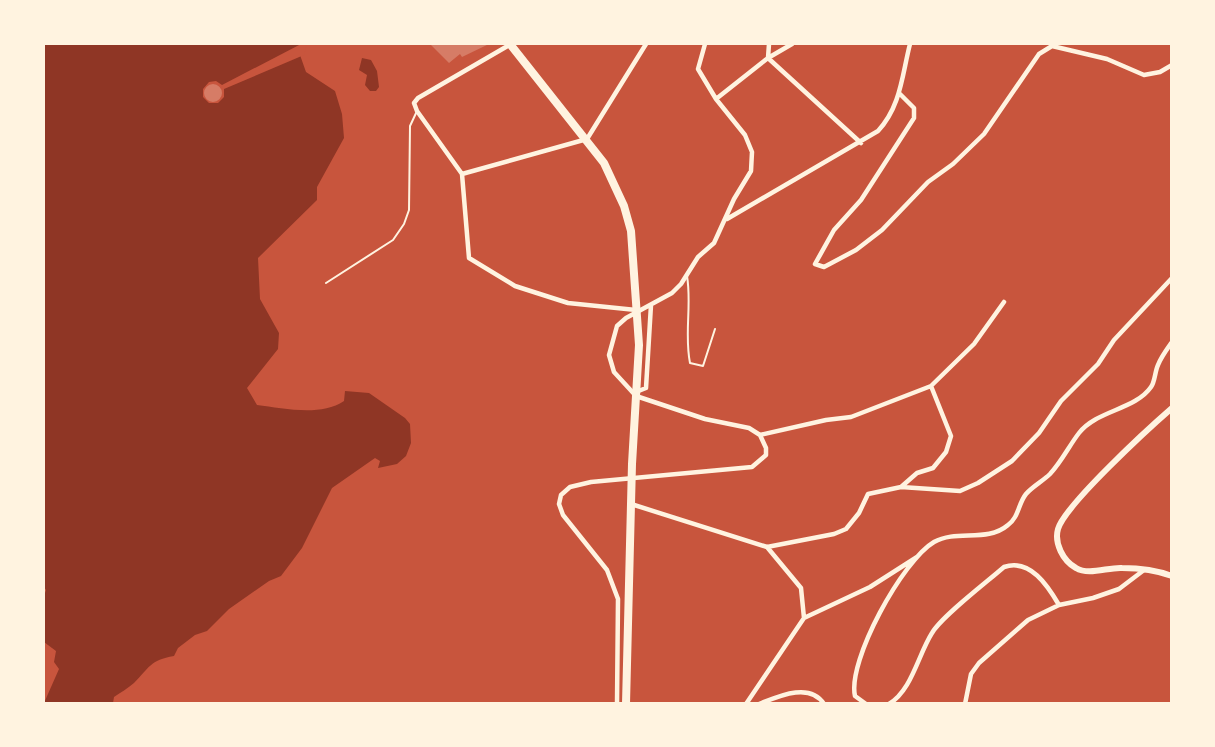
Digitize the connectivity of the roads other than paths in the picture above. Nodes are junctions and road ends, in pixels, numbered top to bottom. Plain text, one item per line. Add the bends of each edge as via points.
1 (511, 44) edge
2 (646, 44) edge
3 (705, 44) edge
4 (769, 44) edge
5 (792, 44) edge
6 (910, 44) edge
7 (768, 58) junction
8 (1172, 65) edge
9 (899, 93) junction
10 (716, 99) junction
11 (417, 111) junction
12 (587, 140) junction
13 (861, 143) junction
14 (462, 174) junction
15 (727, 219) junction
16 (687, 274) junction
17 (1172, 278) edge
18 (326, 283) dead end
19 (1004, 302) dead end
20 (651, 305) junction
21 (636, 310) junction
22 (715, 329) dead end
23 (1172, 342) edge
24 (932, 386) junction
25 (636, 394) junction
26 (1172, 408) edge
27 (760, 435) junction
28 (901, 487) junction
29 (632, 504) junction
30 (767, 547) junction
31 (920, 556) junction
32 (1146, 569) junction
33 (1172, 576) edge
34 (1059, 605) junction
35 (804, 618) junction
36 (617, 704) edge
37 (626, 704) edge
38 (746, 704) edge
39 (759, 704) edge
40 (824, 704) edge
41 (866, 704) edge
42 (889, 704) edge
43 (965, 704) edge

1 - 11 street via 418,98 414,103
1 - 12 main road
2 - 12 street
3 - 10 street via 698,69
4 - 7 street
5 - 7 street
6 - 9 street
7 - 10 street
7 - 13 street
8 - 9 street via 1144,75 1107,59 1052,46 1039,54 984,134 928,182 882,230 824,267 815,264 834,230 861,200 914,118 914,108
9 - 13 street via 890,118
10 - 15 street via 746,135 752,152 751,171
11 - 14 street
11 - 18 lane via 410,126 410,210 404,224 393,240
12 - 14 street
12 - 21 main road via 615,182 624,206 636,271
13 - 15 street
14 - 21 street via 469,258 515,286 568,303
15 - 16 street via 714,243
16 - 20 street via 672,293
16 - 22 lane via 690,363 703,366
17 - 28 street via 1012,461 960,491
19 - 24 street via 974,344
20 - 25 street via 646,388
20 - 25 street via 626,318 612,335 609,355 614,372
21 - 25 main road
23 - 31 street via 1159,362 1152,387 1081,431 1049,475 1025,496 1016,519 1007,527 934,542
24 - 27 street via 851,417
24 - 28 street via 951,436 946,452 933,468 917,473
25 - 27 street via 705,419 749,428
25 - 29 main road
26 - 32 street via 1070,510 1058,530 1058,545 1076,568
27 - 36 street via 766,455 752,467 591,482 570,487 561,495 563,515 607,570 618,599
28 - 30 street via 868,494 859,513 840,532
29 - 30 street
29 - 37 main road
30 - 35 street via 801,588
31 - 35 street via 870,587
31 - 41 street via 886,600 862,656 853,688 855,696
32 - 33 street
32 - 34 street via 1119,589
34 - 42 street via 1035,573 1011,565 1004,567 933,630 907,684
34 - 43 street via 1028,620 979,663 971,674
35 - 38 street
39 - 40 street via 805,690 819,696

